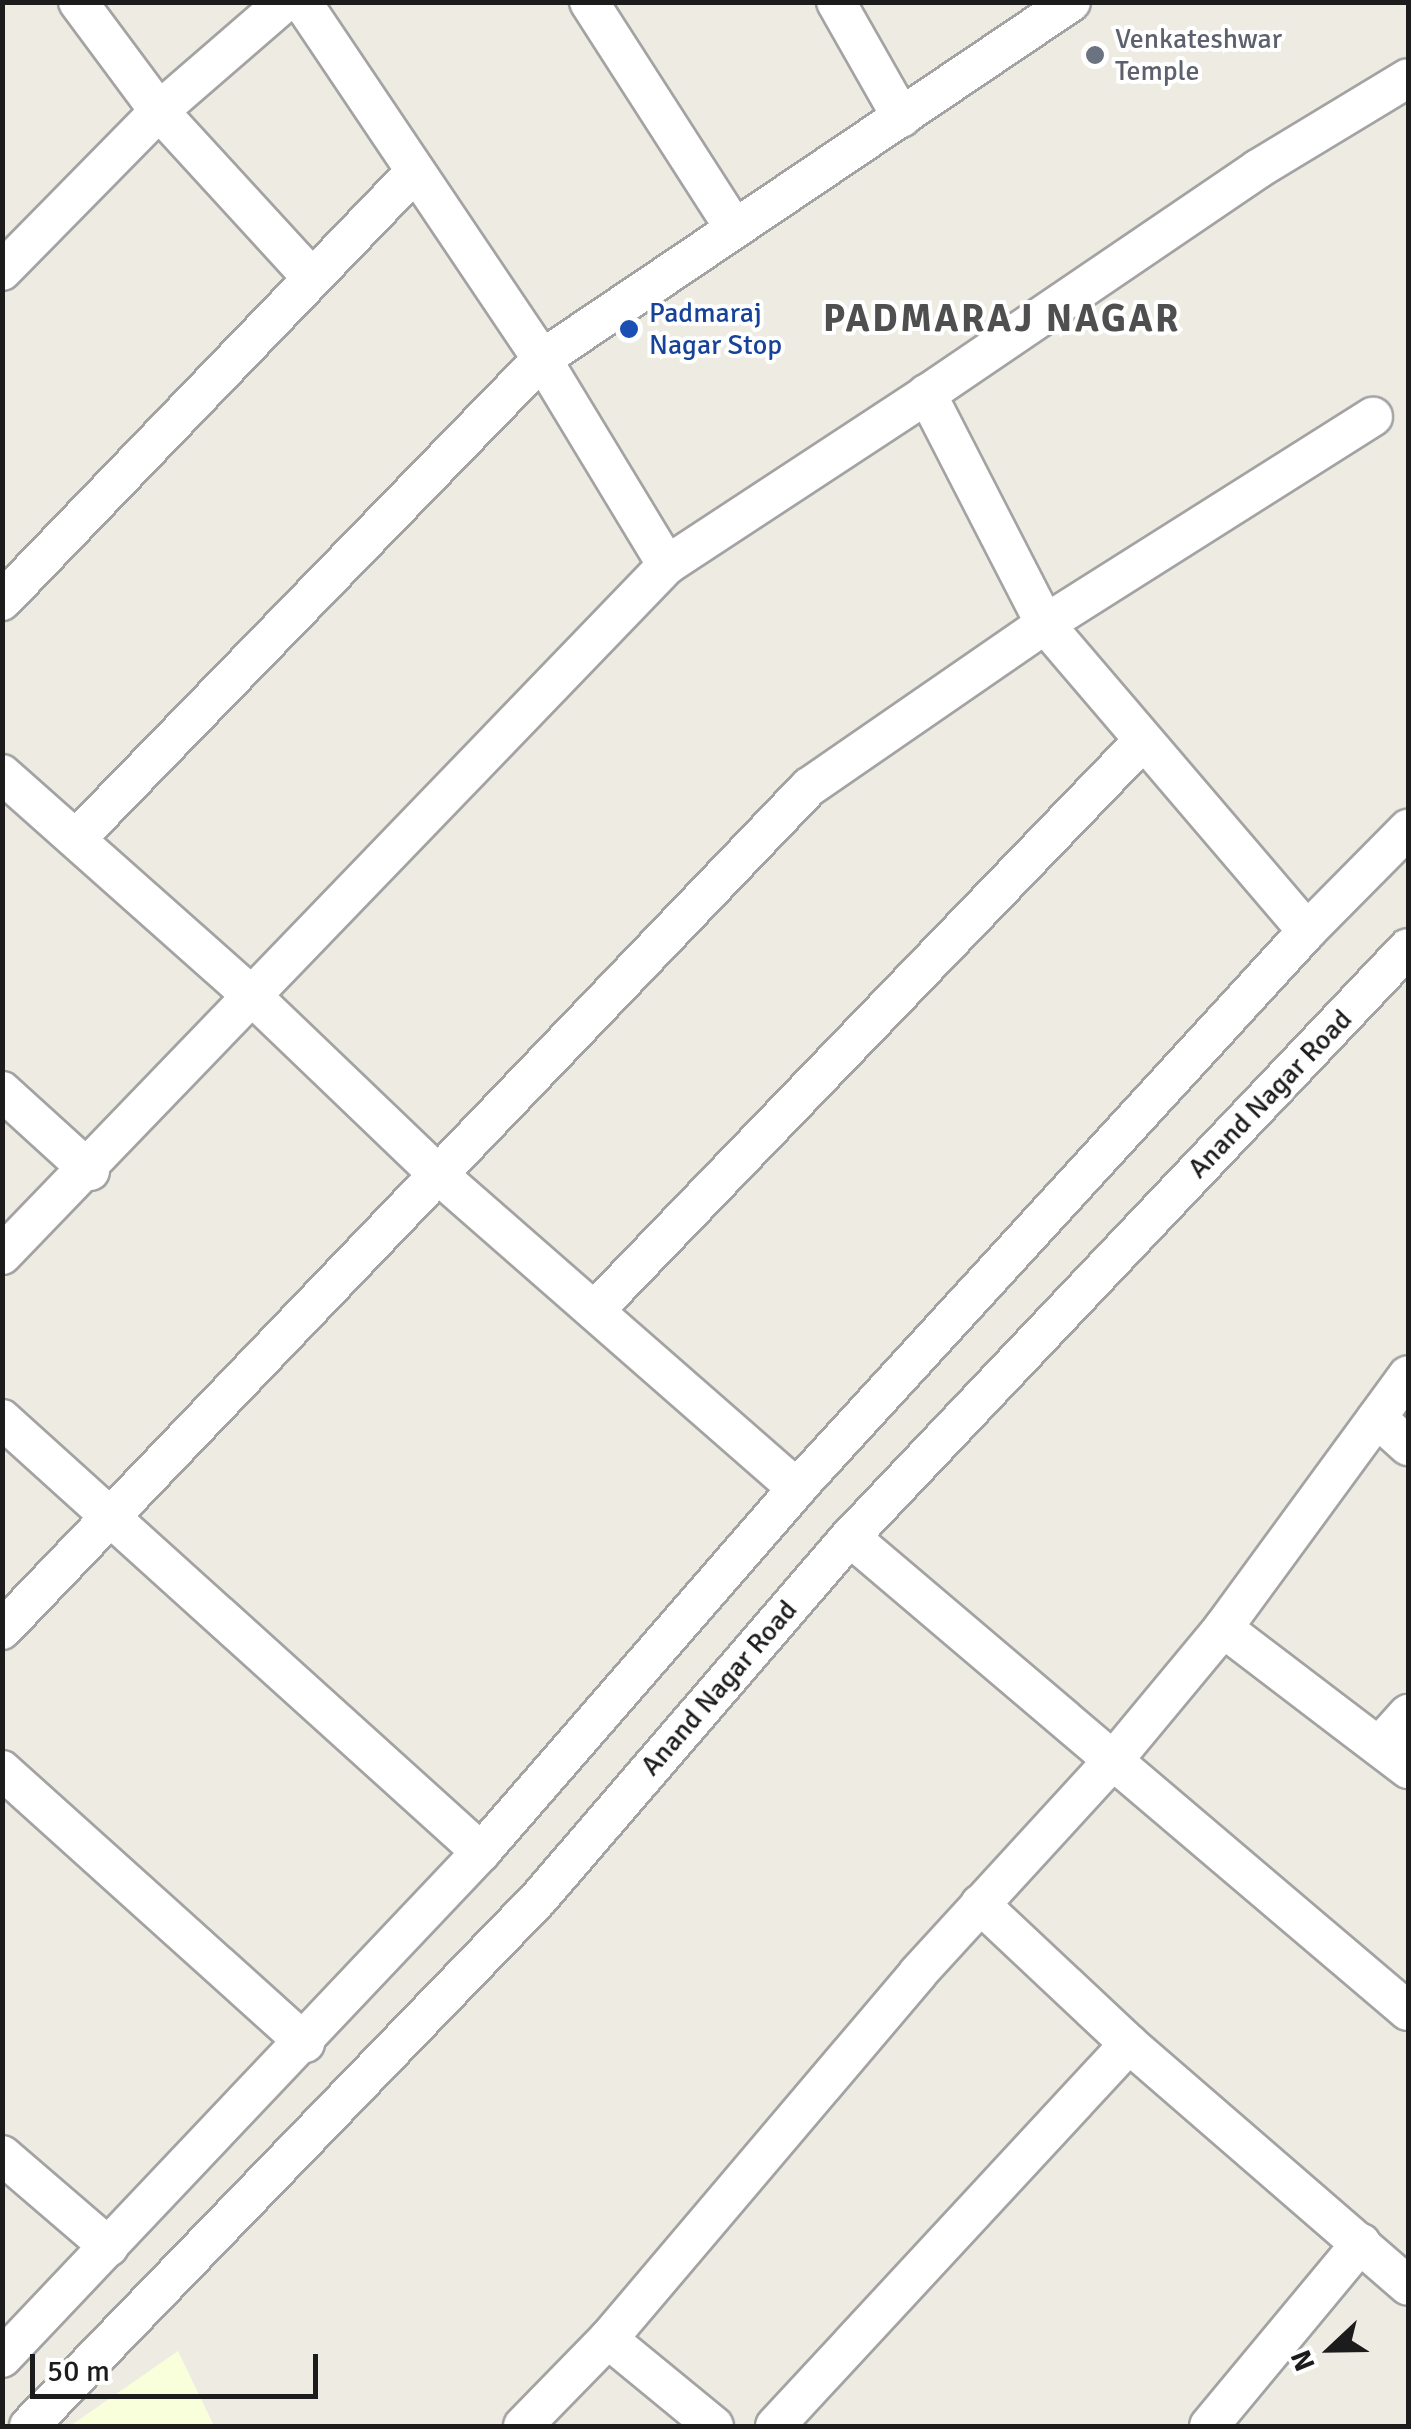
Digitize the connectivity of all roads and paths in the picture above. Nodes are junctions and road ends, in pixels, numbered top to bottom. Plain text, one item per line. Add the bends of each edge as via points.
1 (78, 2) edge
2 (285, 2) edge
3 (302, 2) edge
4 (588, 2) edge
5 (836, 2) edge
6 (1071, 2) edge
7 (1408, 78) edge
8 (160, 111) junction
9 (902, 118) junction
10 (412, 175) junction
11 (733, 226) junction
12 (2, 271) edge
13 (312, 277) junction
14 (542, 360) junction
15 (927, 394) junction
16 (1373, 416) dead end
17 (667, 565) junction
18 (2, 601) edge
19 (1045, 624) junction
20 (1140, 744) junction
21 (2, 774) edge
22 (1408, 830) edge
23 (76, 839) junction
24 (1306, 932) junction
25 (1408, 948) edge
26 (251, 995) junction
27 (2, 1091) edge
28 (90, 1170) junction
29 (440, 1176) junction
30 (2, 1256) edge
31 (597, 1308) junction
32 (1408, 1375) edge
33 (2, 1418) edge
34 (1377, 1418) junction
35 (1408, 1446) edge
36 (797, 1488) junction
37 (109, 1519) junction
38 (850, 1537) junction
39 (1224, 1628) junction
40 (2, 1630) edge
41 (1408, 1714) edge
42 (1116, 1757) junction
43 (1394, 1757) edge
44 (2, 1770) edge
45 (480, 1852) junction
46 (980, 1904) junction
47 (1408, 2012) edge
48 (304, 2043) junction
49 (1129, 2044) junction
50 (2, 2155) edge
51 (1361, 2243) junction
52 (109, 2247) junction
53 (1408, 2286) edge
54 (608, 2339) junction
55 (2, 2358) edge
56 (29, 2426) edge
57 (524, 2426) edge
58 (714, 2426) edge
59 (775, 2426) edge
60 (1209, 2426) edge

1 - 8 street
2 - 8 street
3 - 10 street
4 - 11 street
5 - 9 street
6 - 9 street
7 - 15 street via 1258,169
8 - 12 street
8 - 13 street
9 - 11 street
10 - 13 street
10 - 14 street
11 - 14 street
13 - 18 street
14 - 17 street
14 - 23 street
15 - 17 street
15 - 19 street
16 - 19 street
17 - 26 street
19 - 20 street
19 - 29 street via 809,787
20 - 24 street
20 - 31 street
21 - 23 street
22 - 24 street
23 - 26 street
24 - 36 street
25 - 38 street, Anand Nagar Road
26 - 28 street
26 - 29 street
27 - 28 street
28 - 30 street
29 - 31 street
29 - 37 street
31 - 36 street
32 - 34 street
33 - 37 street
34 - 35 street
34 - 39 street
36 - 45 street
37 - 40 street
37 - 45 street
38 - 42 street
38 - 56 street, Anand Nagar Road via 540,1897
39 - 42 street
39 - 43 street
41 - 43 street
42 - 46 street
42 - 47 street
44 - 48 street
45 - 48 street
46 - 49 street
46 - 54 street
48 - 52 street
49 - 51 street
49 - 59 street
50 - 52 street
51 - 53 street
51 - 60 street
52 - 55 street
54 - 57 street
54 - 58 street

